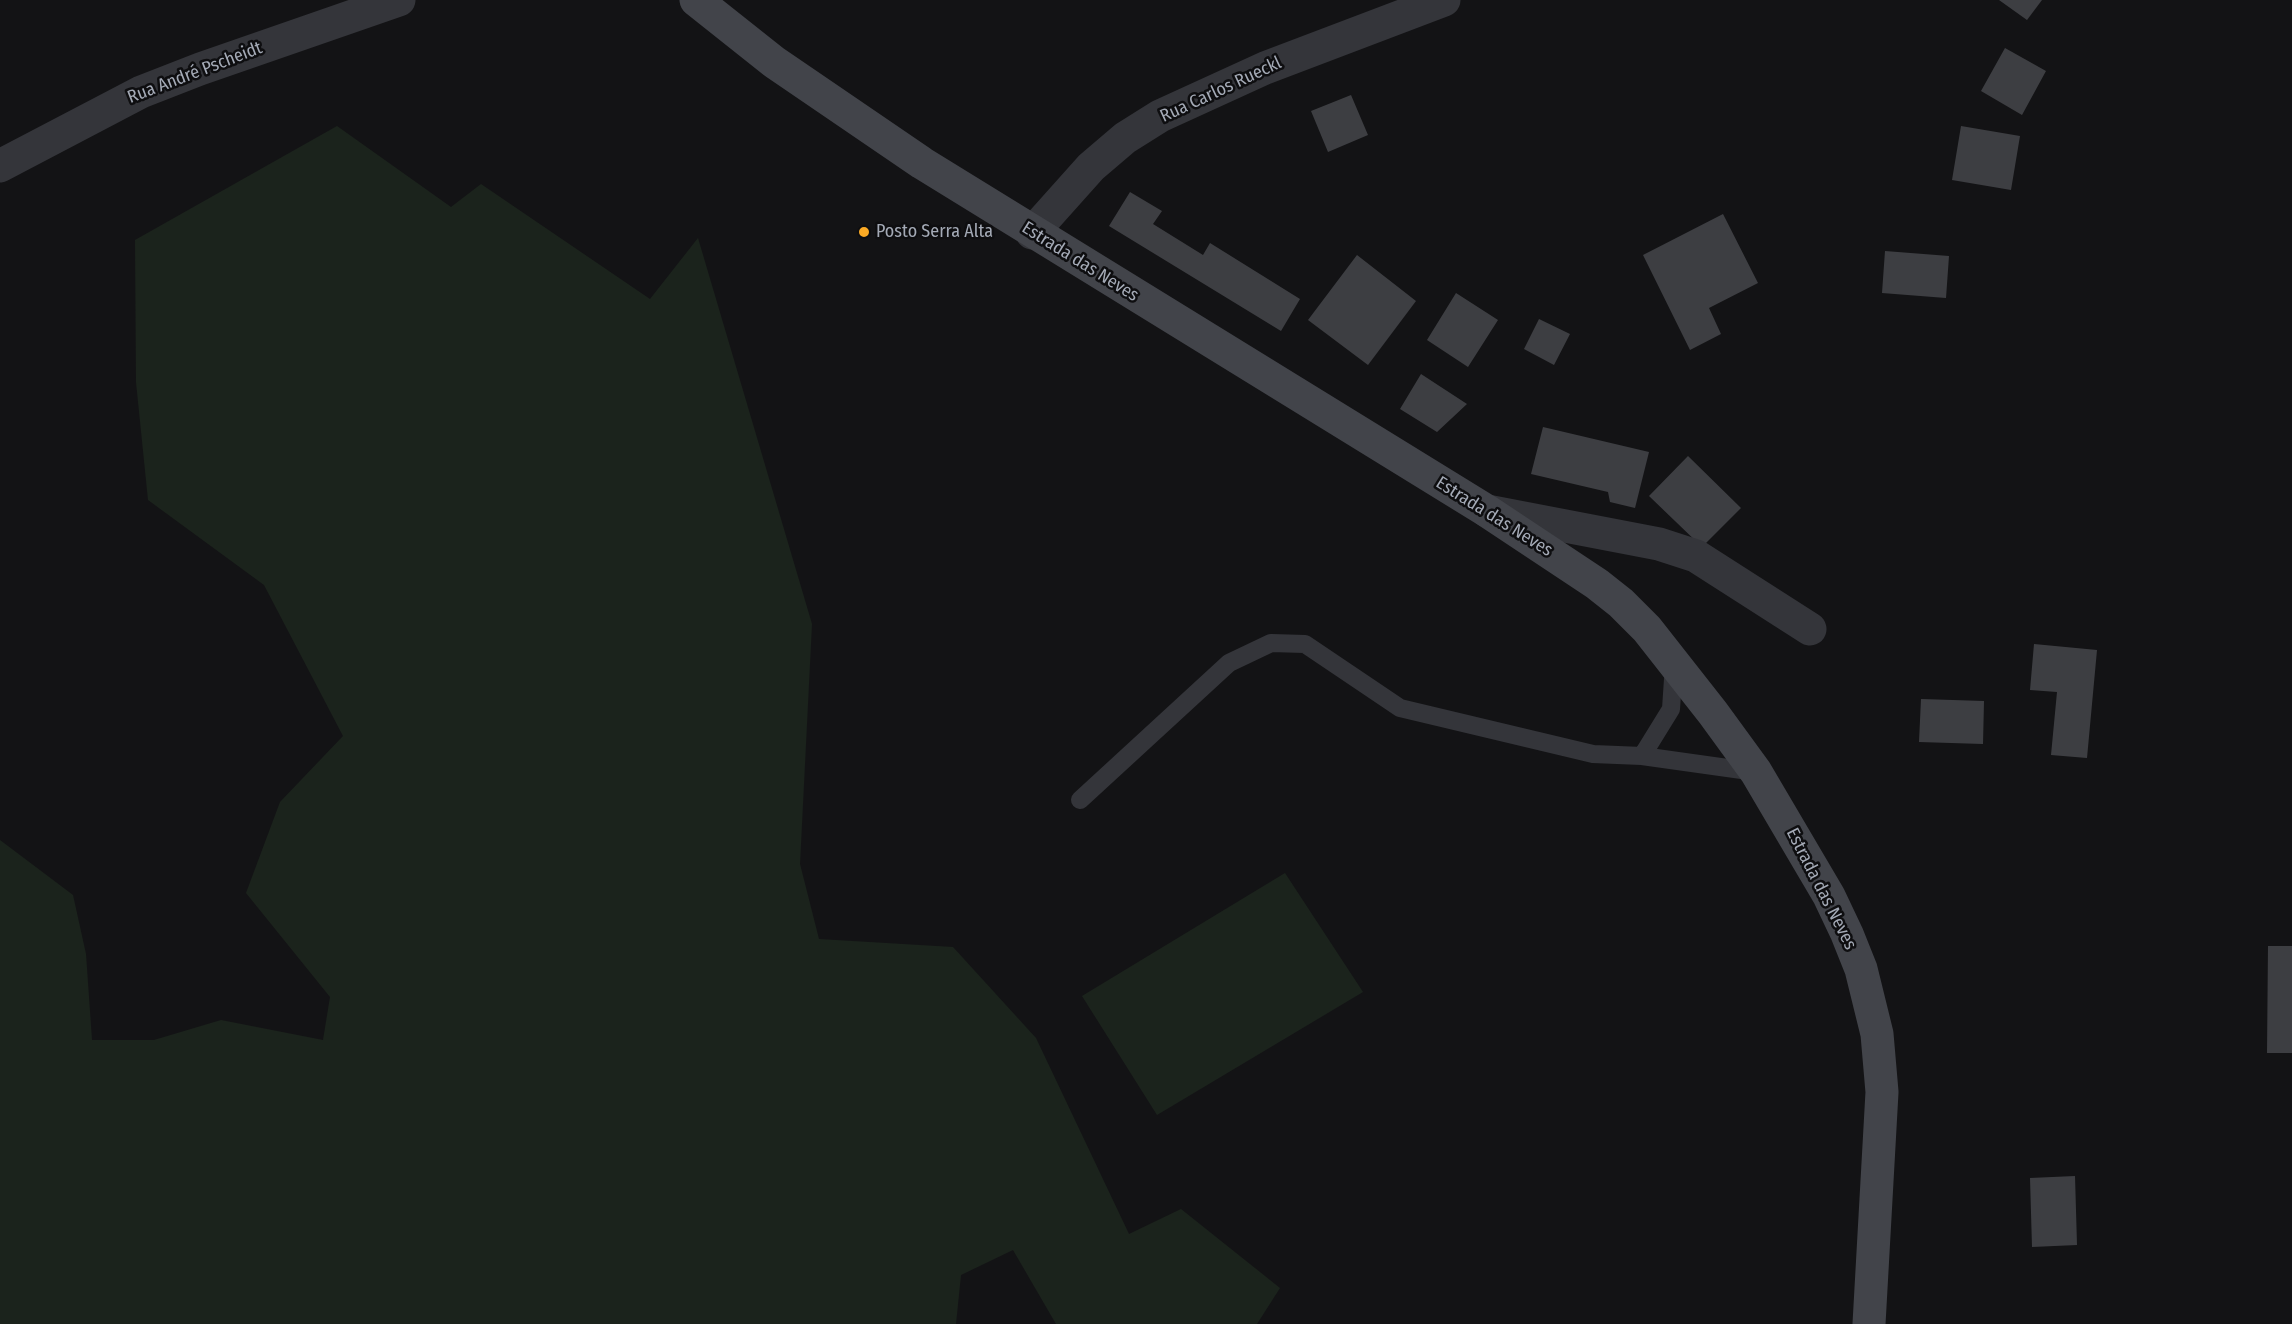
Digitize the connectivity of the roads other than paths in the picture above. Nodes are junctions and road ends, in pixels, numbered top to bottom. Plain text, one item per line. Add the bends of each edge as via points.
1 (399, 0) edge
2 (696, 0) edge
3 (1444, 0) edge
4 (0, 166) edge
5 (1032, 233) junction
6 (1487, 511) junction
7 (1810, 629) dead end
8 (1674, 661) junction
9 (1642, 756) junction
10 (1756, 772) junction
11 (1080, 800) dead end
12 (1869, 1324) edge

1 - 4 street, Rua André Pscheidt via 141,92
2 - 5 main road, Estrada das Neves via 837,107
3 - 5 street, Rua Carlos Rueckl via 1265,68 1160,116 1125,138 1091,167
5 - 6 main road, Estrada das Neves
6 - 7 street via 1659,544 1696,556
6 - 8 main road, Estrada das Neves via 1605,590
8 - 9 lane via 1671,709
8 - 10 main road, Estrada das Neves
9 - 10 lane
9 - 11 lane via 1593,754 1400,708 1305,644 1271,643 1229,663
10 - 12 main road, Estrada das Neves via 1847,934 1861,969 1877,1034 1882,1092

